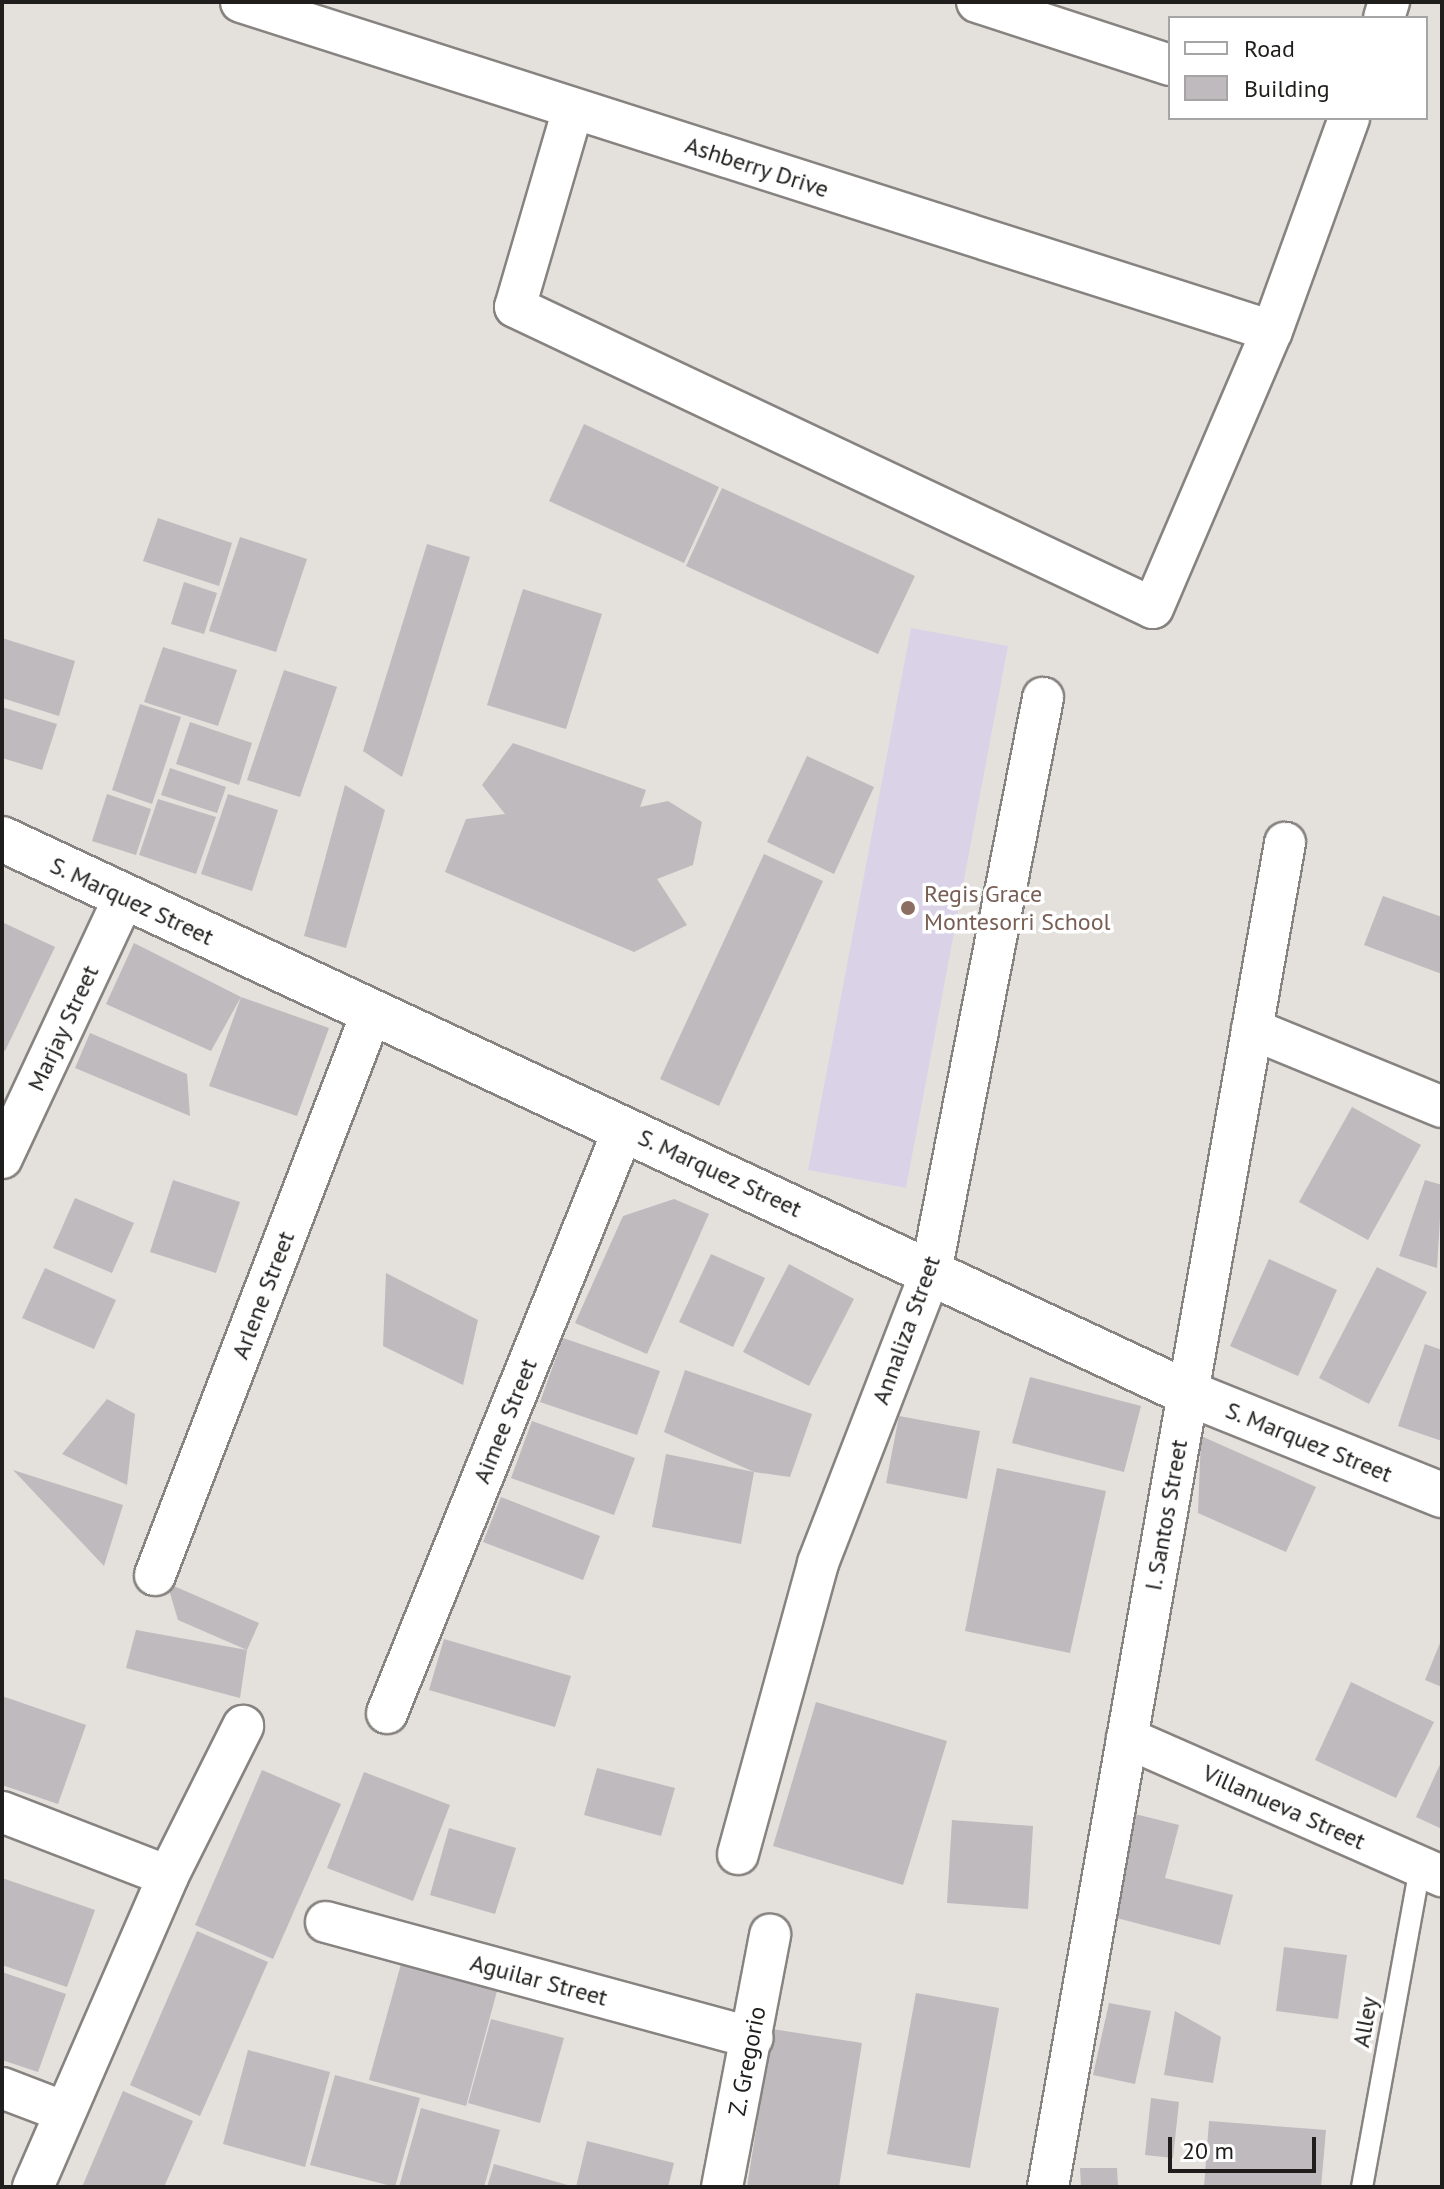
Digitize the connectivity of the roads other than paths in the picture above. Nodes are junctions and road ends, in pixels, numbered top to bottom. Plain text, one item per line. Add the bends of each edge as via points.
1 (241, 2) edge
2 (977, 2) edge
3 (1168, 64) edge
4 (573, 109) junction
5 (1343, 120) edge
6 (1272, 331) junction
7 (1043, 698) dead end
8 (2, 839) edge
9 (1285, 843) dead end
10 (124, 897) junction
11 (371, 1014) junction
12 (1252, 1029) junction
13 (1442, 1107) edge
14 (624, 1128) junction
15 (2, 1158) edge
16 (931, 1272) junction
17 (1188, 1393) junction
18 (1442, 1495) edge
19 (155, 1575) dead end
20 (387, 1713) dead end
21 (243, 1726) dead end
22 (1127, 1738) junction
23 (2, 1812) edge
24 (738, 1854) dead end
25 (1431, 1872) edge
26 (168, 1876) junction
27 (326, 1922) dead end
28 (770, 1935) dead end
29 (752, 2038) junction
30 (2, 2088) edge
31 (65, 2112) junction
32 (33, 2187) edge
33 (722, 2187) edge
34 (1048, 2187) edge
35 (1362, 2187) edge

1 - 4 street, Ashberry Drive
2 - 3 street
4 - 6 street, Ashberry Drive
4 - 6 street via 515,307 1153,608
5 - 6 street
7 - 16 street, Annaliza Street
8 - 10 street, S. Marquez Street
9 - 12 street, I. Santos Street
10 - 11 street, S. Marquez Street
10 - 15 street, Marjay Street
11 - 14 street, S. Marquez Street
11 - 19 street, Arlene Street
12 - 13 street
12 - 17 street, I. Santos Street
14 - 16 street, S. Marquez Street
14 - 20 street, Aimee Street
16 - 17 street, S. Marquez Street
16 - 24 street, Annaliza Street via 818,1563
17 - 18 street, S. Marquez Street
17 - 22 street, I. Santos Street
21 - 26 street
22 - 25 street, Villanueva Street
22 - 34 street, I. Santos Street
23 - 26 street
25 - 35 lane, Alley
26 - 31 street
27 - 29 street, Aguilar Street
28 - 29 street, Z. Gregorio
29 - 33 street, Z. Gregorio
30 - 31 street
31 - 32 street

